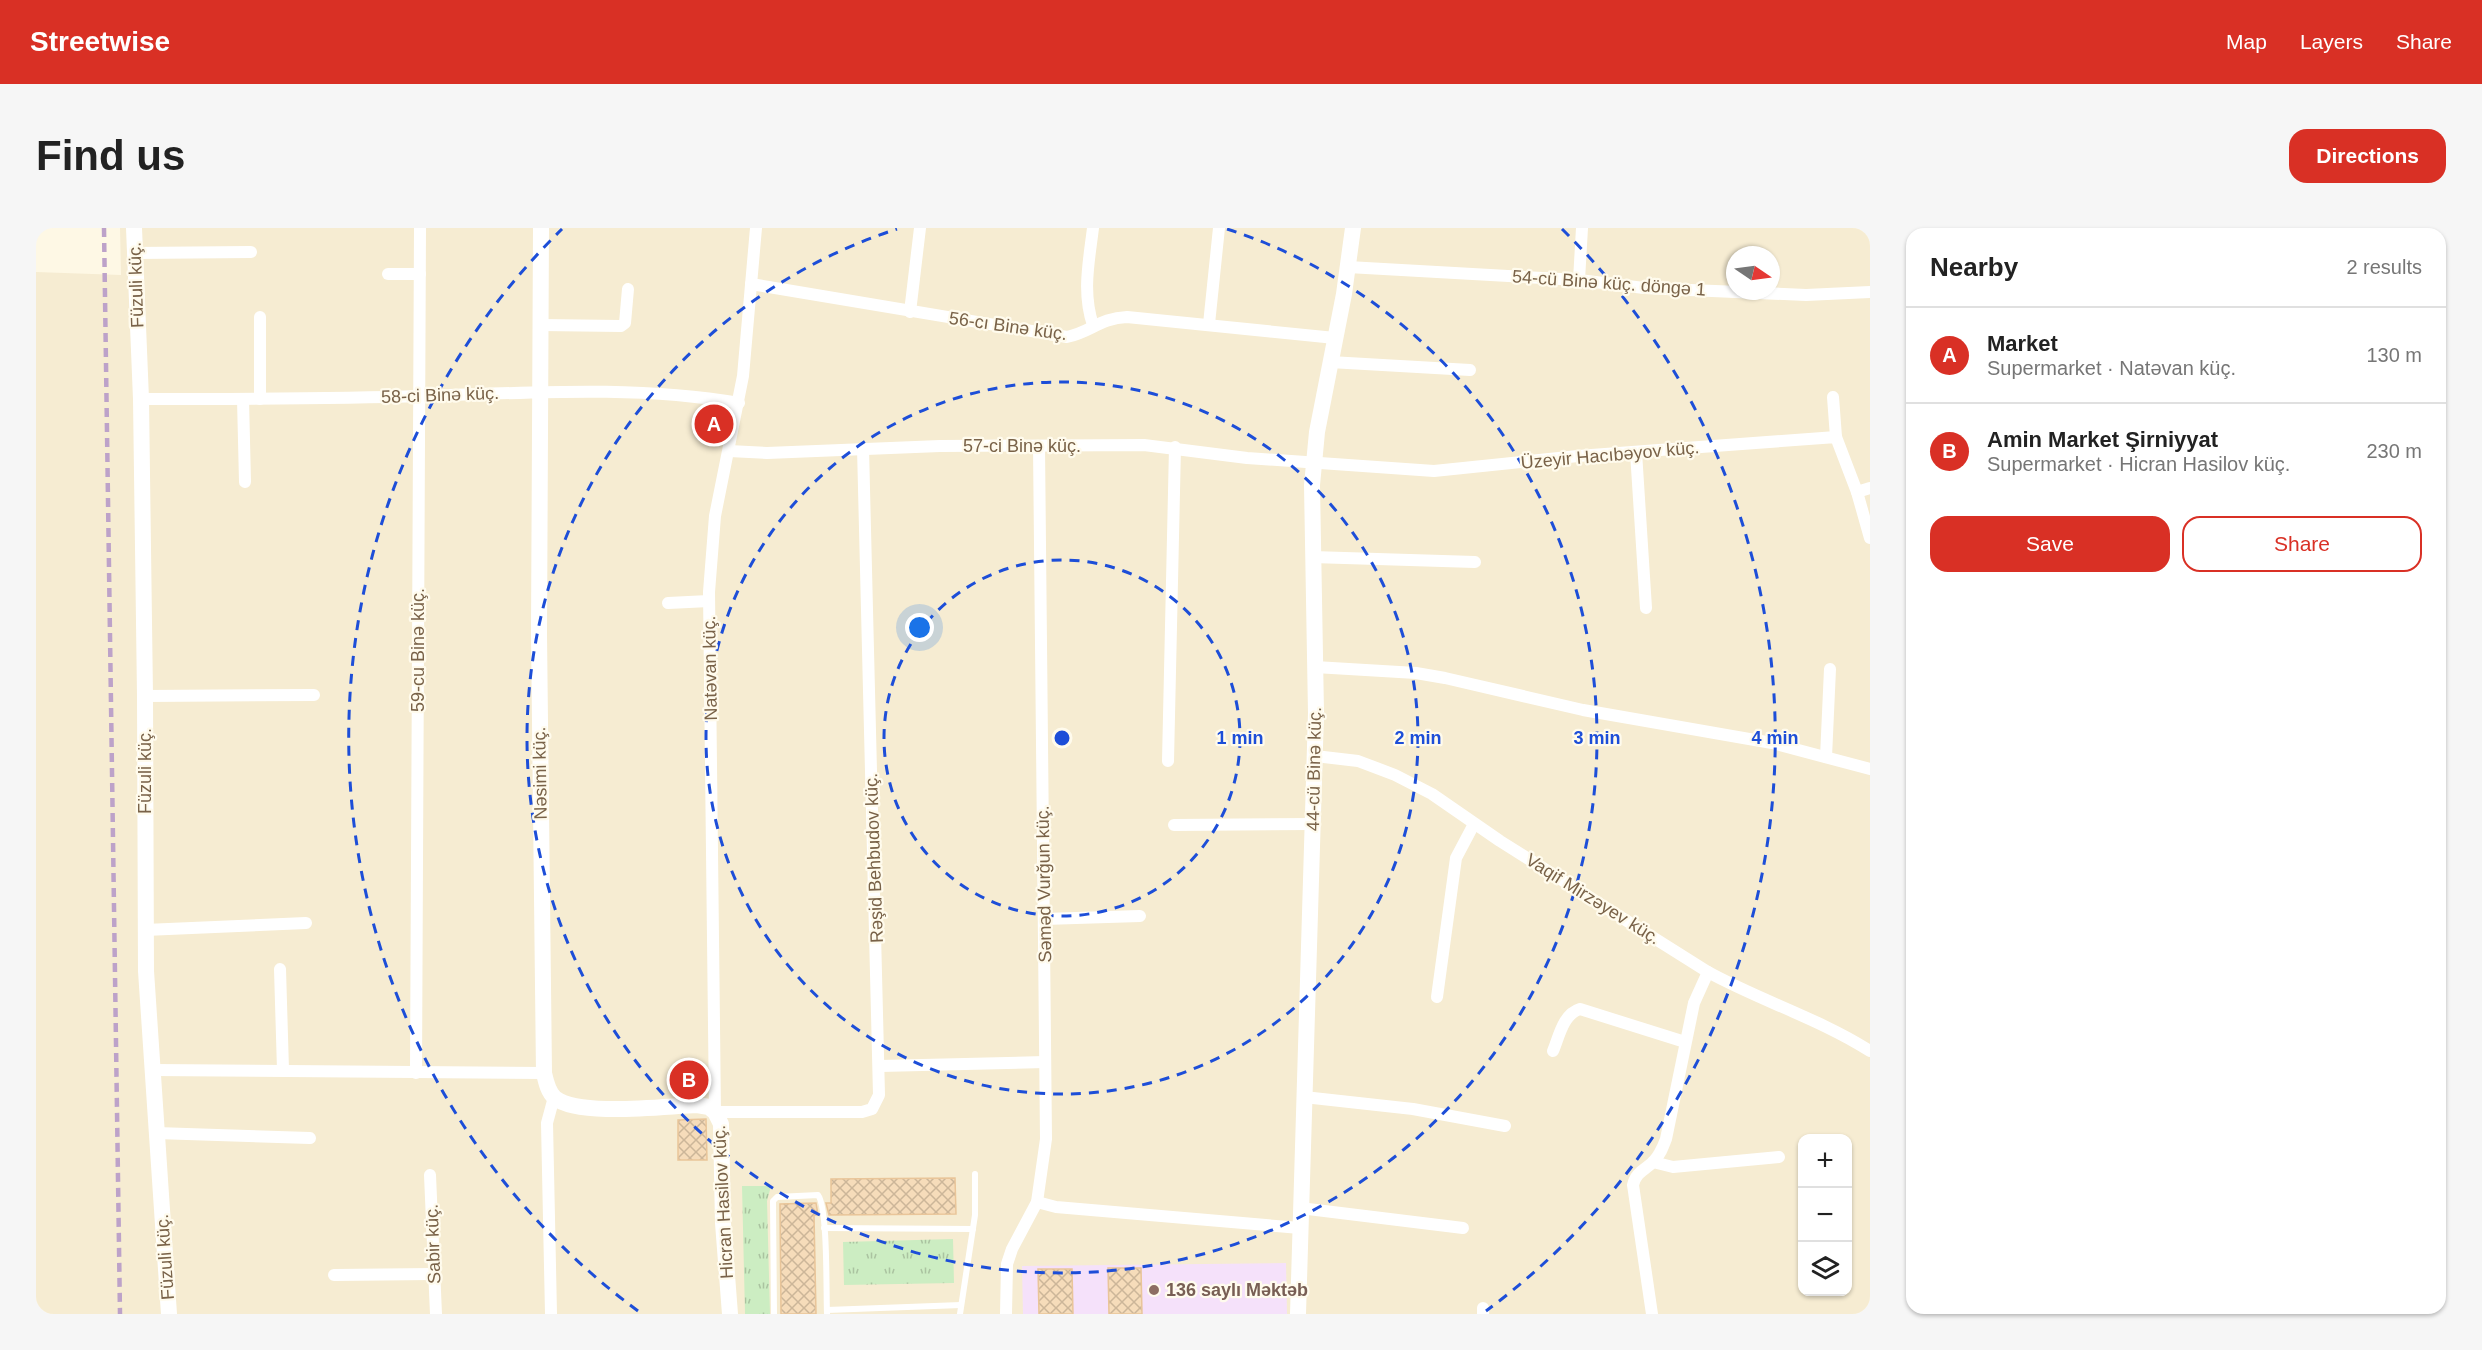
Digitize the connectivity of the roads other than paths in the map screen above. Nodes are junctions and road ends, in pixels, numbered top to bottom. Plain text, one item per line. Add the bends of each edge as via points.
1 (134, 228) edge
2 (420, 228) edge
3 (541, 228) edge
4 (756, 228) edge
5 (920, 228) edge
6 (1093, 228) edge
7 (1219, 228) edge
8 (1353, 228) edge
9 (1582, 228) edge
10 (251, 252) dead end
11 (134, 253) junction
12 (1348, 267) junction
13 (388, 274) dead end
14 (420, 274) junction
15 (1579, 280) junction
16 (751, 284) junction
17 (628, 289) dead end
18 (1870, 292) edge
19 (910, 312) junction
20 (260, 317) dead end
21 (1209, 324) junction
22 (541, 325) junction
23 (1093, 325) junction
24 (1335, 338) junction
25 (1330, 362) junction
26 (1470, 370) dead end
27 (540, 392) junction
28 (419, 396) junction
29 (1833, 397) dead end
30 (141, 399) junction
31 (243, 399) junction
32 (260, 399) junction
33 (739, 404) junction
34 (1836, 437) junction
35 (1039, 446) junction
36 (1174, 447) junction
37 (863, 448) junction
38 (729, 452) junction
39 (1636, 452) junction
40 (1313, 462) junction
41 (245, 482) dead end
42 (1870, 488) edge
43 (1857, 492) junction
44 (1870, 538) edge
45 (1312, 557) junction
46 (1475, 562) dead end
47 (709, 601) junction
48 (668, 603) dead end
49 (1646, 608) dead end
50 (1315, 667) junction
51 (1830, 669) dead end
52 (315, 695) dead end
53 (146, 696) junction
54 (1315, 756) junction
55 (1826, 757) junction
56 (1168, 761) dead end
57 (1870, 769) edge
58 (1313, 824) junction
59 (1474, 824) junction
60 (1174, 825) dead end
61 (1140, 916) dead end
62 (1044, 919) junction
63 (306, 923) dead end
64 (145, 930) junction
65 (280, 969) dead end
66 (1708, 972) junction
67 (1437, 997) dead end
68 (1685, 1042) junction
69 (1553, 1051) dead end
70 (1870, 1051) edge
71 (1045, 1062) junction
72 (880, 1066) junction
73 (152, 1070) junction
74 (282, 1070) junction
75 (416, 1073) junction
76 (544, 1073) junction
77 (554, 1097) junction
78 (1304, 1097) junction
79 (715, 1112) junction
80 (1505, 1126) dead end
81 (156, 1133) junction
82 (310, 1138) dead end
83 (1779, 1157) dead end
84 (1653, 1162) junction
85 (975, 1174) dead end
86 (430, 1175) dead end
87 (1037, 1202) junction
88 (1300, 1208) junction
89 (1463, 1227) dead end
90 (824, 1228) junction
91 (1300, 1228) junction
92 (973, 1229) junction
93 (433, 1274) junction
94 (334, 1275) dead end
95 (962, 1305) junction
96 (827, 1312) edge
97 (169, 1314) edge
98 (435, 1314) edge
99 (551, 1314) edge
100 (730, 1314) edge
101 (774, 1314) edge
102 (960, 1314) edge
103 (1006, 1314) edge
104 (1298, 1314) edge
105 (1652, 1314) edge

1 - 11 street, Füzuli küç.
2 - 14 street, 59-cu Binə küç.
3 - 22 street, Nəsimi küç.
4 - 16 street, Natəvan küç.
5 - 19 street
6 - 23 street via 1087,285
7 - 21 street
8 - 12 street, 44-cü Binə küç.
9 - 15 street
10 - 11 street
11 - 30 street, Füzuli küç.
12 - 15 street, 54-cü Binə küç. döngə 1
12 - 24 street, 44-cü Binə küç.
13 - 14 street
14 - 28 street, 59-cu Binə küç.
15 - 18 street, 54-cü Binə küç. döngə 1 via 1644,288 1795,295
16 - 19 street, 56-cı Binə küç.
16 - 33 street, Natəvan küç.
17 - 22 street via 625,323 621,326
19 - 23 street, 56-cı Binə küç. via 1067,337
20 - 32 street
21 - 23 street, 56-cı Binə küç. via 1127,317
21 - 24 street, 56-cı Binə küç.
22 - 27 street, Nəsimi küç.
24 - 25 street, 44-cü Binə küç.
25 - 26 street
25 - 40 street, 44-cü Binə küç.
27 - 28 street, 58-ci Binə küç.
27 - 33 street, 58-ci Binə küç. via 665,394
27 - 76 street, Nəsimi küç.
28 - 32 street, 58-ci Binə küç.
28 - 75 street, 59-cu Binə küç.
29 - 34 street
30 - 31 street, 58-ci Binə küç.
30 - 53 street, Füzuli küç.
31 - 32 street, 58-ci Binə küç.
31 - 41 street
33 - 38 street, Natəvan küç.
34 - 39 street, Üzeyir Hacıbəyov küç.
34 - 43 street
35 - 36 street, 57-ci Binə küç.
35 - 37 street, 57-ci Binə küç.
35 - 62 street, Səməd Vurğun küç.
36 - 40 street, 57-ci Binə küç. via 1247,458
36 - 56 street
37 - 38 street, 57-ci Binə küç.
37 - 72 street, Rəşid Behbudov küç.
38 - 47 street, Natəvan küç. via 715,516
39 - 40 street, Üzeyir Hacıbəyov küç. via 1434,471
39 - 49 street
40 - 45 street, 44-cü Binə küç.
42 - 43 street
43 - 44 street
45 - 46 street
45 - 50 street, 44-cü Binə küç.
47 - 48 street
47 - 79 street, Natəvan küç.
50 - 54 street, 44-cü Binə küç.
50 - 55 street via 1438,677 1582,710 1755,740
51 - 55 street
52 - 53 street
53 - 64 street, Füzuli küç.
54 - 58 street, 44-cü Binə küç.
54 - 59 street, Vaqif Mirzəyev küç. via 1358,761 1395,775 1432,794
55 - 57 street
58 - 60 street
58 - 78 street, 44-cü Binə küç.
59 - 66 street, Vaqif Mirzəyev küç.
59 - 67 street via 1456,858
61 - 62 street
62 - 71 street, Səməd Vurğun küç.
63 - 64 street
64 - 73 street, Füzuli küç.
65 - 74 street
66 - 68 street via 1694,1004
66 - 70 street, Vaqif Mirzəyev küç.
68 - 69 street via 1580,1009 1567,1018
68 - 84 street via 1666,1139
71 - 72 street
71 - 87 street, Səməd Vurğun küç. via 1046,1139
72 - 79 street, Rəşid Behbudov küç. via 879,1095 872,1109 862,1113
73 - 74 street
73 - 81 street, Füzuli küç.
74 - 75 street
75 - 76 street
76 - 77 street, Nəsimi küç.
77 - 79 street, Hicran Hasilov küç. via 588,1108 697,1105
77 - 99 street via 547,1123
78 - 80 street via 1413,1109
78 - 88 street, 44-cü Binə küç.
79 - 100 street, Hicran Hasilov küç. via 722,1132
81 - 82 street
81 - 97 street, Füzuli küç.
83 - 84 street via 1673,1167
84 - 105 street via 1639,1172 1633,1185
85 - 92 lane
86 - 93 street, Sabir küç.
87 - 91 street via 1056,1207
87 - 103 street, Səməd Vurğun küç. via 1007,1264
88 - 89 street
88 - 91 street, 44-cü Binə küç.
90 - 92 lane
90 - 96 lane
90 - 101 lane via 822,1200 818,1196 777,1197 773,1201
91 - 104 street, 44-cü Binə küç.
92 - 95 lane
93 - 94 street
93 - 98 street, Sabir küç.
95 - 96 lane
95 - 102 lane

